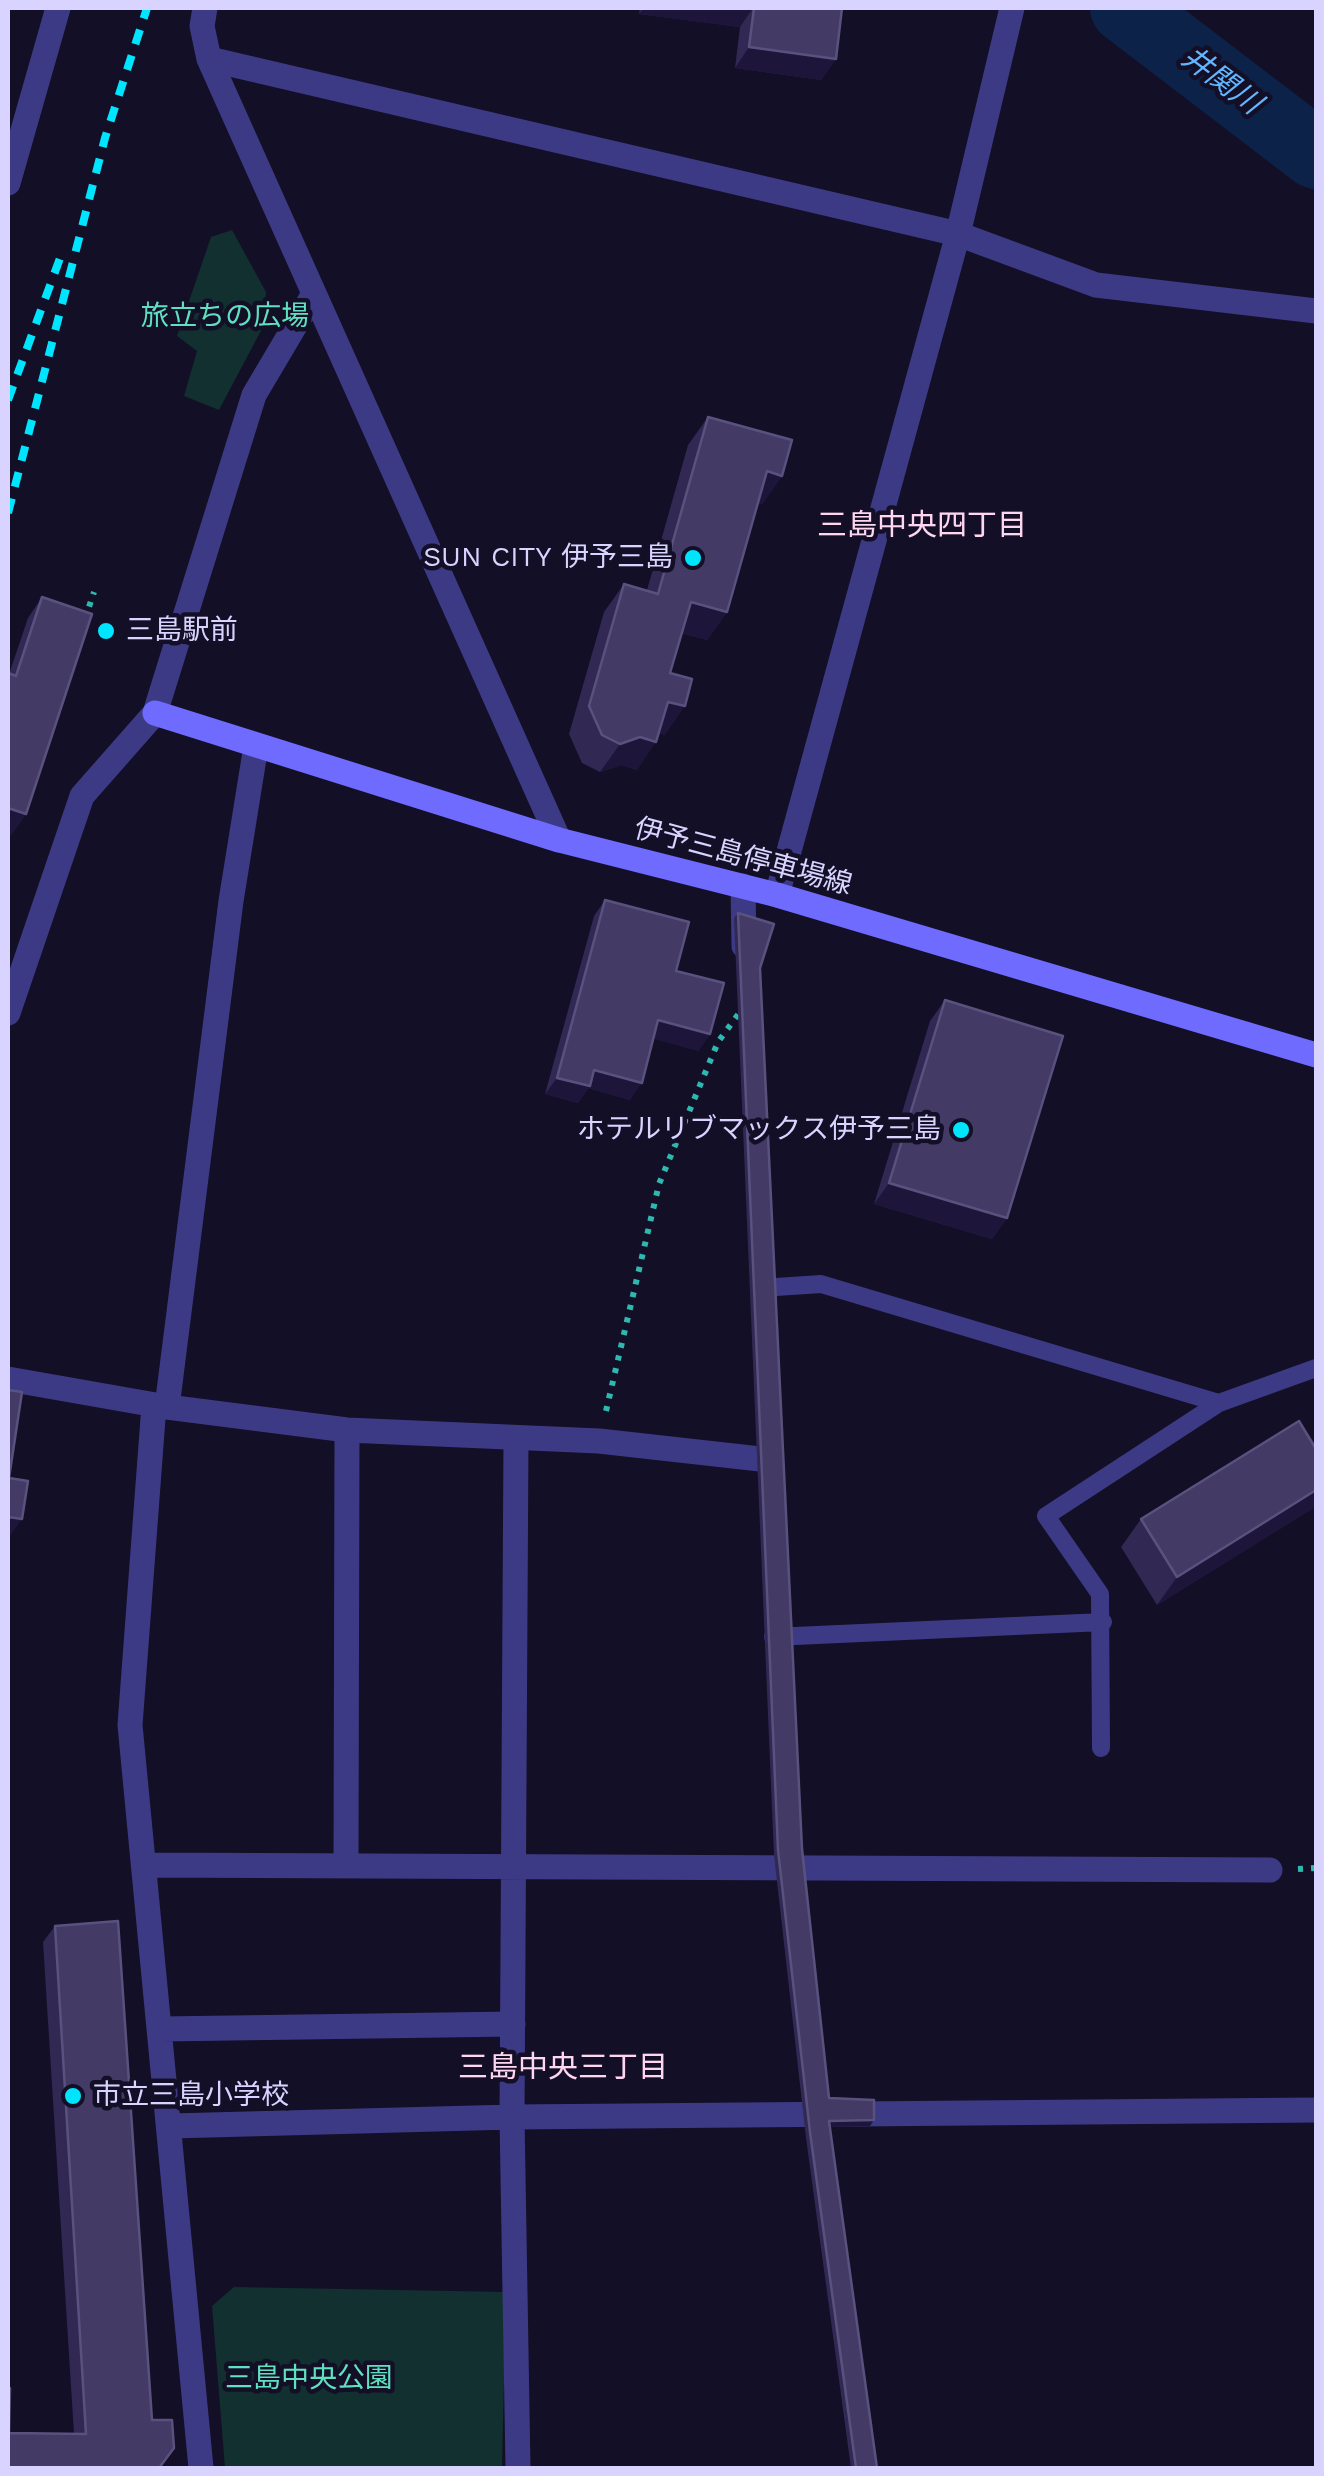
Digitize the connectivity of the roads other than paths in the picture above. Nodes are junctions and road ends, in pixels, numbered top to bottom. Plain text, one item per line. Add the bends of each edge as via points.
1 (58, 8) edge
2 (205, 8) edge
3 (1012, 8) edge
4 (209, 59) junction
5 (8, 183) edge
6 (958, 234) junction
7 (312, 297) junction
8 (1316, 311) edge
9 (155, 713) junction
10 (256, 746) junction
11 (559, 840) junction
12 (743, 886) junction
13 (777, 895) junction
14 (746, 1004) edge
15 (8, 1013) edge
16 (1316, 1055) edge
17 (761, 1288) edge
18 (1316, 1368) edge
19 (8, 1379) edge
20 (1219, 1403) junction
21 (160, 1406) junction
22 (346, 1430) junction
23 (516, 1439) junction
24 (769, 1460) edge
25 (1103, 1622) junction
26 (773, 1636) edge
27 (1101, 1748) dead end
28 (145, 1865) junction
29 (346, 1866) junction
30 (514, 1869) junction
31 (1270, 1870) dead end
32 (513, 2024) junction
33 (161, 2029) junction
34 (1316, 2110) edge
35 (512, 2116) junction
36 (170, 2126) junction
37 (202, 2468) edge
38 (518, 2468) edge

1 - 5 street
2 - 4 street
3 - 6 street
4 - 6 street
4 - 7 street
6 - 8 street via 1096,285
6 - 13 street
7 - 9 street via 254,395
7 - 11 street
9 - 10 main road, 伊予三島停車場線
9 - 15 street via 82,796
10 - 11 main road, 伊予三島停車場線
10 - 21 street
11 - 12 main road, 伊予三島停車場線
12 - 13 main road, 伊予三島停車場線
12 - 14 street
13 - 16 main road, 伊予三島停車場線
17 - 20 lane via 821,1284
18 - 20 lane
19 - 21 street
20 - 25 lane via 1046,1516 1100,1594
21 - 22 street
21 - 28 street via 130,1725
22 - 23 street
22 - 29 street
23 - 24 street via 600,1440
23 - 30 street
25 - 26 lane
25 - 27 lane
28 - 29 street
28 - 33 street
29 - 30 street
30 - 31 street
30 - 32 street
32 - 33 street
32 - 35 street
33 - 36 street
34 - 35 street
35 - 36 street
35 - 38 street
36 - 37 street

